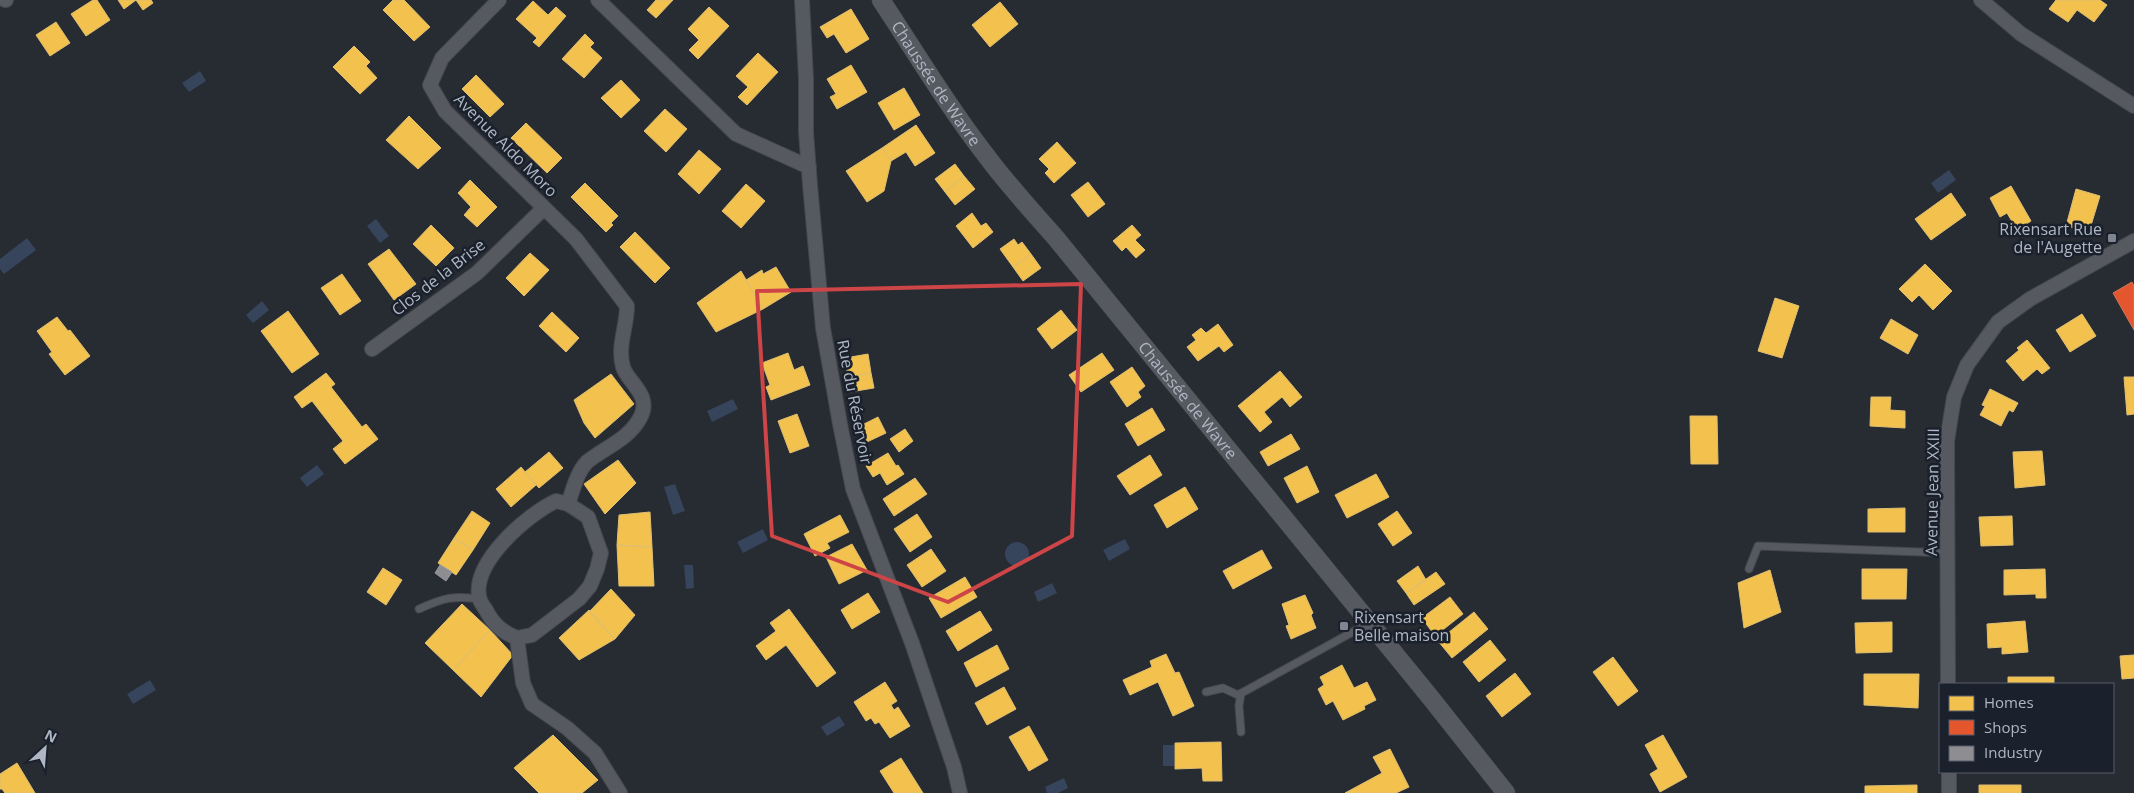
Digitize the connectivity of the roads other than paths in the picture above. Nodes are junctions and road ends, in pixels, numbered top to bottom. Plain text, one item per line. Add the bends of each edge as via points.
1 (499, 0) edge
2 (598, 0) edge
3 (802, 0) edge
4 (881, 0) edge
5 (1981, 0) edge
6 (2134, 106) edge
7 (809, 166) junction
8 (544, 208) junction
9 (2134, 241) edge
10 (372, 349) dead end
11 (568, 504) junction
12 (1948, 553) junction
13 (1749, 569) dead end
14 (480, 599) junction
15 (419, 609) dead end
16 (1370, 623) junction
17 (517, 638) junction
18 (1948, 683) edge
19 (1206, 692) dead end
20 (1241, 693) junction
21 (1241, 732) dead end
22 (1949, 773) edge
23 (620, 793) edge
24 (960, 793) edge
25 (1506, 793) edge
26 (1949, 793) edge

1 - 8 street, Avenue Aldo Moro via 442,58 430,86 445,111
2 - 7 street via 736,134
3 - 7 street, Rue du Réservoir
4 - 16 street, Chaussée de Wavre via 961,121 1020,199 1055,237
5 - 6 street via 2021,34
7 - 24 street, Rue du Réservoir via 823,328 853,488 912,643
8 - 10 street, Clos de la Brise via 477,273
8 - 11 street, Avenue Aldo Moro via 576,239 627,306 627,320 620,342 623,368 643,400 641,417 627,433 586,463
9 - 12 street, Avenue Jean XXIII via 2030,299 1998,322 1966,365 1954,397 1947,441
11 - 14 street via 556,501 542,508 490,557 480,580
11 - 17 street via 588,517 601,553 598,568 590,586 578,599 532,635
12 - 13 lane via 1758,546
12 - 18 street, Avenue Jean XXIII
14 - 15 lane via 443,598
14 - 17 street via 493,623
16 - 20 lane
16 - 25 street, Chaussée de Wavre
17 - 23 street via 523,683 532,704 567,728 595,753
19 - 20 lane via 1223,688 1238,695
20 - 21 lane
22 - 26 street

